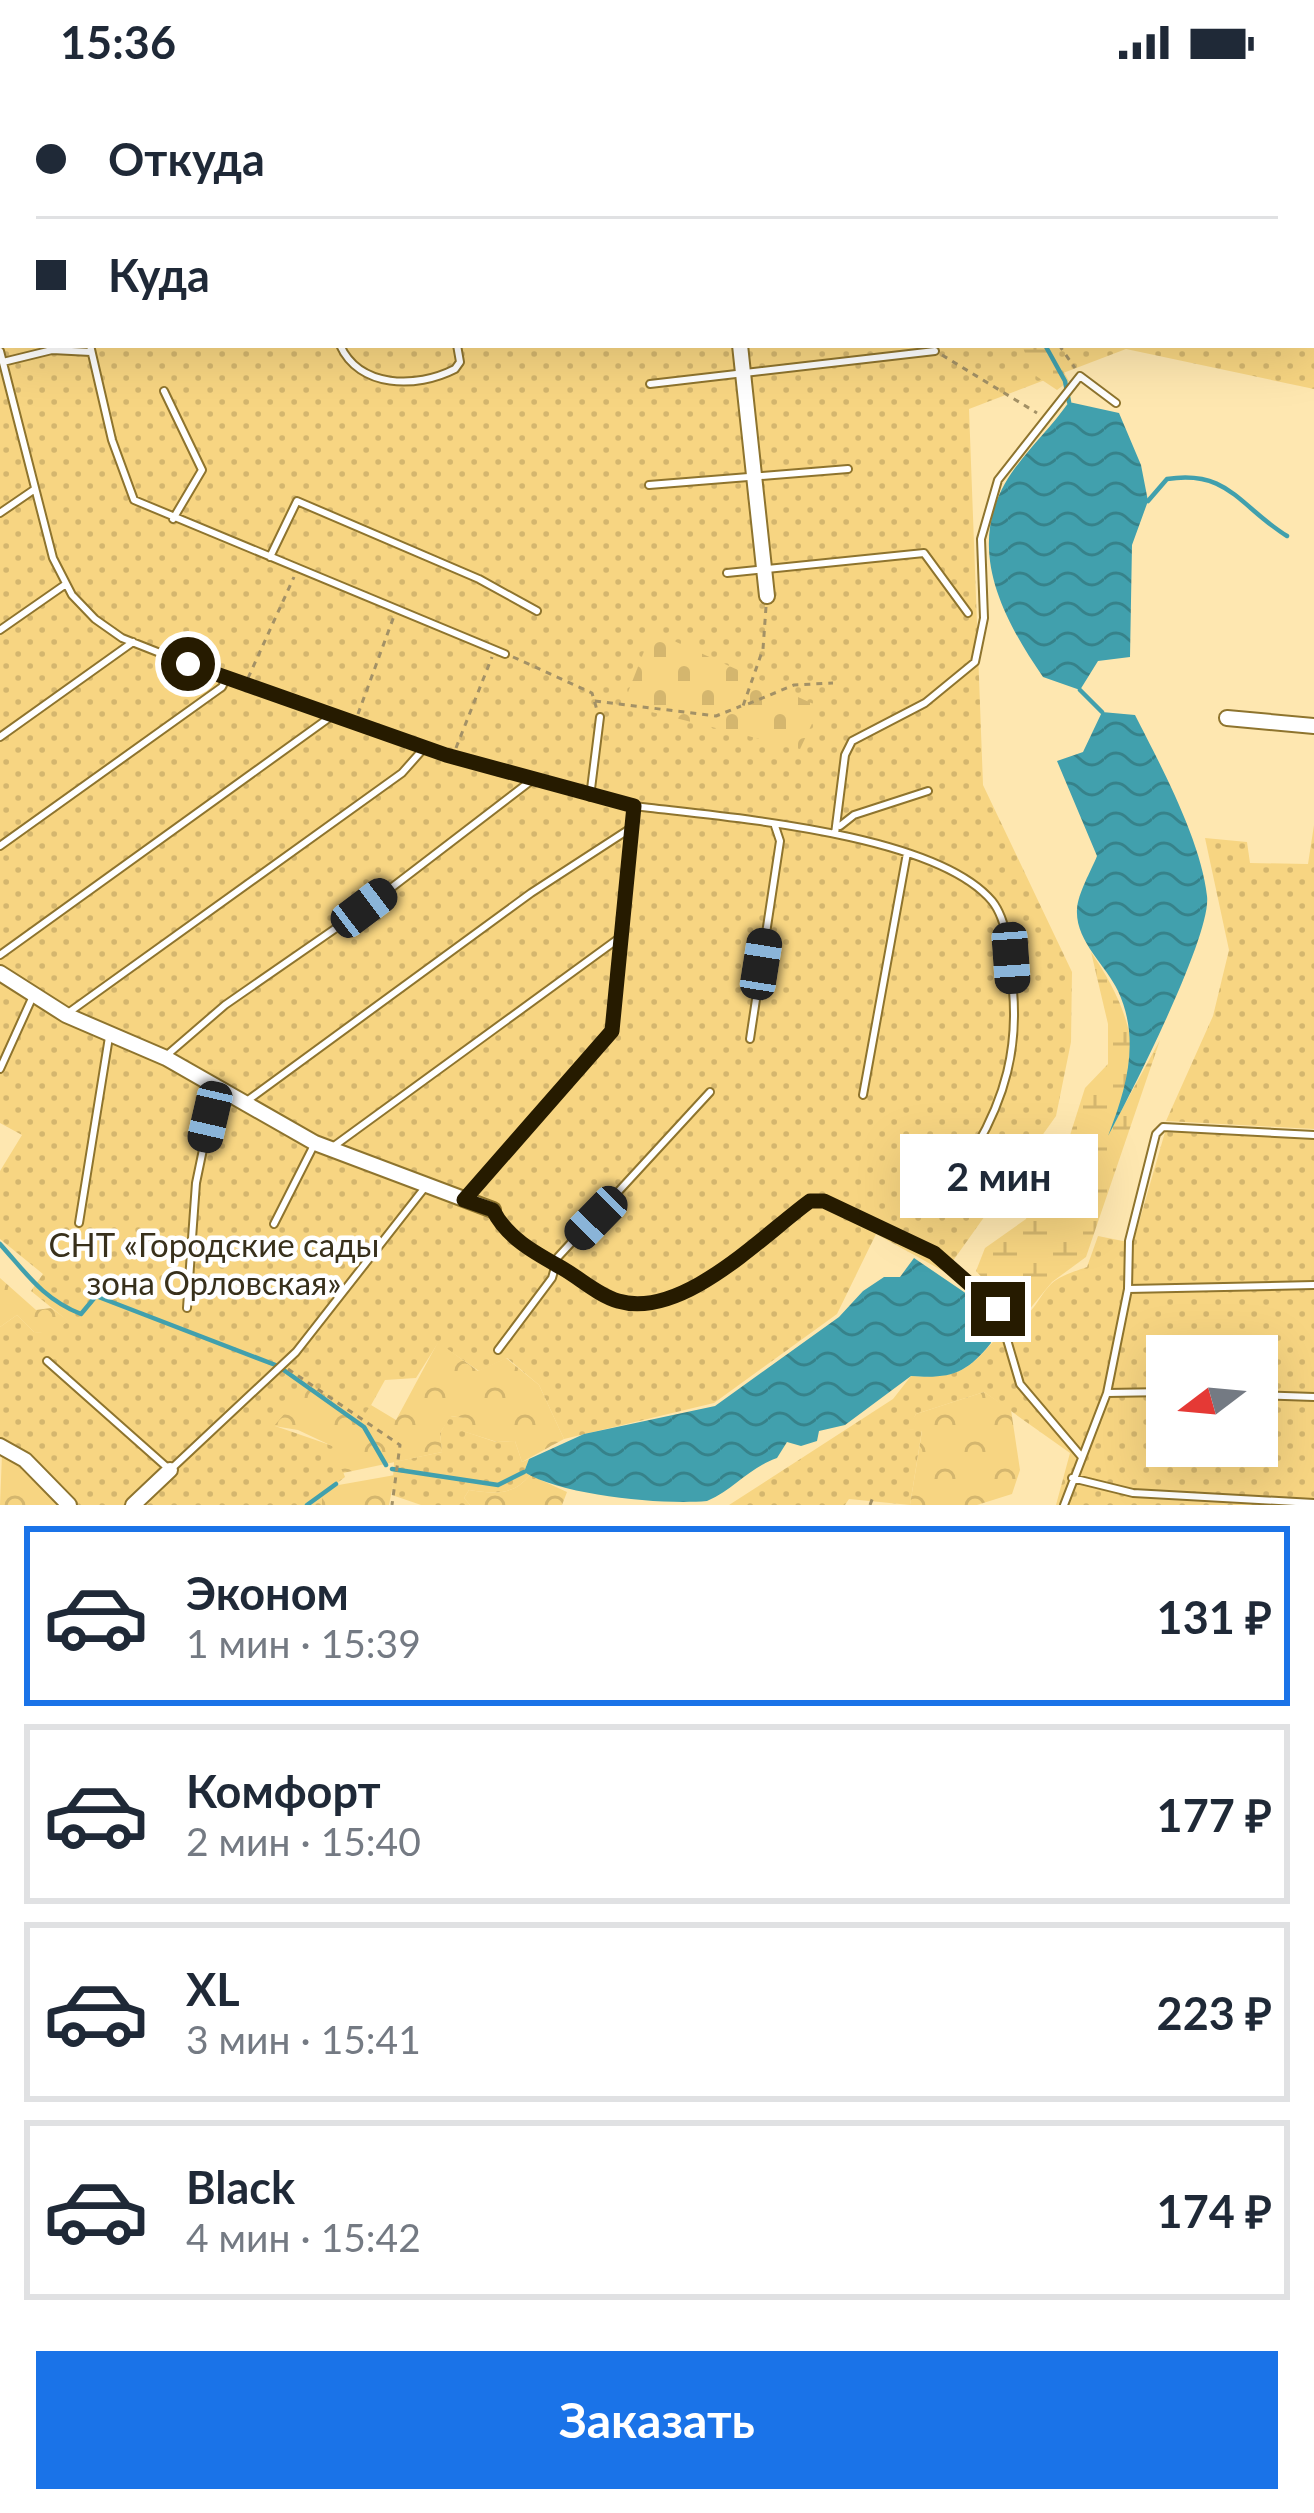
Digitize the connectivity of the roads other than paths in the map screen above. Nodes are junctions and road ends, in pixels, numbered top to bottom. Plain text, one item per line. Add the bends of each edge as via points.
1 (342, 348) edge
2 (458, 348) edge
3 (740, 348) edge
4 (90, 349) edge
5 (0, 351) edge
6 (934, 351) road end
7 (3, 362) edge
8 (744, 375) junction
9 (3, 377) edge
10 (650, 384) dead end
11 (164, 392) dead end
12 (1116, 403) dead end
13 (848, 469) dead end
14 (754, 481) junction
15 (649, 485) dead end
16 (35, 489) junction
17 (0, 513) edge
18 (173, 519) junction
19 (270, 557) junction
20 (764, 568) junction
21 (727, 573) dead end
22 (66, 584) junction
23 (767, 596) road end
24 (538, 611) dead end
25 (968, 613) dead end
26 (0, 630) edge
27 (133, 641) junction
28 (505, 654) road end
29 (226, 679) junction
30 (334, 714) junction
31 (600, 717) road end
32 (1227, 718) dead end
33 (1314, 726) edge
34 (0, 737) edge
35 (425, 748) junction
36 (532, 780) junction
37 (928, 790) dead end
38 (590, 797) junction
39 (634, 806) junction
40 (776, 826) junction
41 (840, 826) junction
42 (631, 827) junction
43 (835, 836) junction
44 (0, 846) edge
45 (907, 853) junction
46 (622, 936) junction
47 (0, 955) edge
48 (0, 973) edge
49 (33, 996) junction
50 (65, 1015) junction
51 (111, 1033) junction
52 (750, 1039) dead end
53 (166, 1058) junction
54 (0, 1069) edge
55 (216, 1087) junction
56 (710, 1092) dead end
57 (863, 1095) dead end
58 (244, 1103) junction
59 (1314, 1135) edge
60 (315, 1143) junction
61 (332, 1148) junction
62 (980, 1162) dead end
63 (426, 1186) junction
64 (464, 1200) junction
65 (493, 1210) joint
66 (79, 1222) dead end
67 (274, 1224) dead end
68 (557, 1265) junction
69 (1314, 1285) edge
70 (1127, 1289) junction
71 (187, 1308) dead end
72 (498, 1350) dead end
73 (47, 1361) dead end
74 (1146, 1392) edge
75 (1107, 1393) junction
76 (1278, 1396) edge
77 (1314, 1397) edge
78 (0, 1446) edge
79 (1081, 1456) junction
80 (170, 1470) junction
81 (1072, 1478) junction
82 (1314, 1503) edge
83 (69, 1505) edge
84 (134, 1505) edge
85 (1064, 1505) edge

1 - 2 lane via 359,372 378,380 455,369
3 - 8 street
4 - 7 lane
4 - 18 lane via 127,490
5 - 7 lane
6 - 8 lane
7 - 9 lane
8 - 10 lane
8 - 14 street
9 - 16 lane
11 - 18 lane via 202,470
12 - 41 lane via 1080,376 998,480 985,518 984,617 974,662 925,703 852,741
13 - 14 lane
14 - 15 lane
14 - 20 street
16 - 17 lane
16 - 22 lane
18 - 19 lane
19 - 24 lane via 297,501
19 - 28 lane
20 - 21 lane
20 - 23 street
20 - 25 lane via 924,554
22 - 26 lane
22 - 27 lane via 95,620
27 - 29 lane
27 - 34 lane
29 - 30 lane
29 - 44 lane
30 - 35 lane
30 - 47 lane
31 - 38 lane
32 - 33 street
35 - 36 lane
35 - 50 lane via 403,773
36 - 38 lane
36 - 53 lane via 225,1005
37 - 41 lane
38 - 39 lane
39 - 40 lane
39 - 42 lane
40 - 43 lane
40 - 52 lane
41 - 43 lane
42 - 46 lane
42 - 58 lane
43 - 45 lane
45 - 57 lane
45 - 62 lane via 991,899 1011,958 1010,1077 976,1147
46 - 61 lane
46 - 64 lane via 619,996 602,1049
48 - 49 street
49 - 50 street
49 - 54 lane
50 - 51 street
51 - 53 street
51 - 66 lane
53 - 55 street
55 - 58 street
55 - 71 lane via 196,1183
56 - 68 lane
58 - 60 street
59 - 70 lane via 1163,1127 1129,1241
60 - 61 street
60 - 67 lane
61 - 63 street
63 - 64 street
63 - 80 lane via 281,1364
64 - 65 street
65 - 68 lane via 502,1228
68 - 72 lane
68 - 79 lane via 616,1300 656,1304 731,1263 810,1201 824,1201 934,1253 998,1309 1020,1384
69 - 70 lane
70 - 75 lane
73 - 80 lane
74 - 75 lane
75 - 79 lane
76 - 77 lane
78 - 83 street
79 - 81 lane
80 - 84 street
81 - 82 lane via 1133,1493
81 - 85 lane

